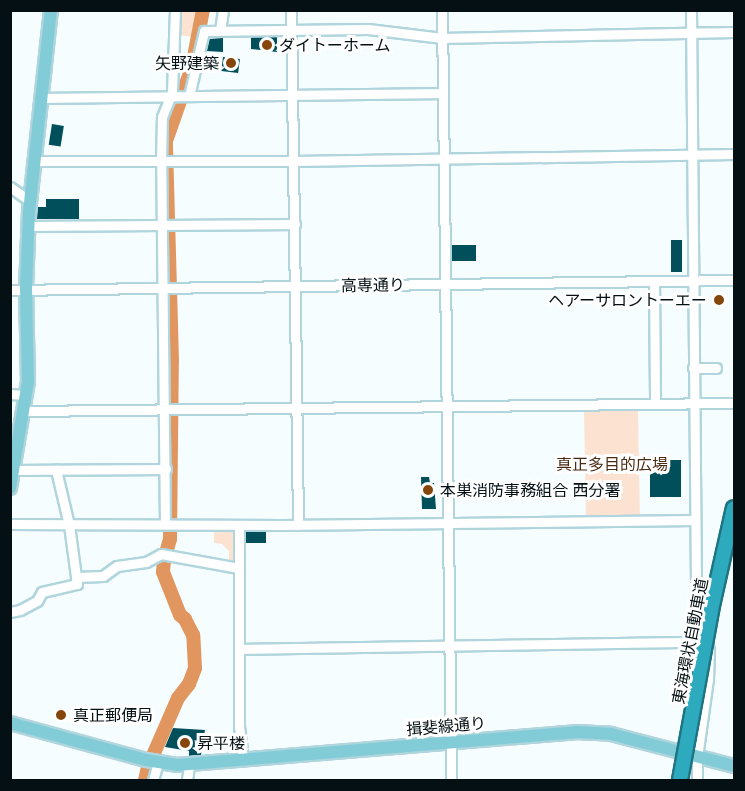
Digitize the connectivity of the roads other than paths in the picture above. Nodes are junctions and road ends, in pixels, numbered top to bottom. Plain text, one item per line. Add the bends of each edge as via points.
1 (51, 10) edge
2 (175, 10) edge
3 (223, 10) edge
4 (291, 10) edge
5 (442, 10) edge
6 (691, 10) edge
7 (291, 30) junction
8 (220, 31) junction
9 (691, 32) junction
10 (735, 32) edge
11 (442, 38) junction
12 (443, 93) junction
13 (293, 95) junction
14 (189, 96) junction
15 (43, 98) junction
16 (169, 98) junction
17 (692, 154) junction
18 (735, 154) edge
19 (444, 159) junction
20 (35, 162) junction
21 (294, 162) junction
22 (161, 163) junction
23 (10, 186) edge
24 (30, 201) junction
25 (295, 224) junction
26 (162, 225) junction
27 (29, 226) junction
28 (692, 280) junction
29 (735, 280) edge
30 (654, 281) junction
31 (446, 284) junction
32 (296, 286) junction
33 (167, 287) junction
34 (26, 289) junction
35 (10, 290) edge
36 (693, 368) junction
37 (716, 368) dead end
38 (10, 394) edge
39 (26, 395) junction
40 (693, 403) junction
41 (735, 403) edge
42 (655, 404) junction
43 (447, 407) junction
44 (165, 409) junction
45 (296, 409) junction
46 (25, 411) junction
47 (166, 469) junction
48 (14, 470) junction
49 (56, 470) junction
50 (10, 488) edge
51 (735, 508) edge
52 (695, 520) junction
53 (10, 524) edge
54 (169, 524) junction
55 (448, 524) junction
56 (69, 525) junction
57 (238, 525) junction
58 (298, 525) junction
59 (239, 568) junction
60 (76, 576) junction
61 (10, 612) edge
62 (708, 642) junction
63 (449, 645) junction
64 (240, 649) junction
65 (10, 723) edge
66 (451, 742) junction
67 (698, 757) junction
68 (243, 760) junction
69 (152, 762) junction
70 (189, 765) junction
71 (735, 766) edge
72 (153, 780) edge
73 (187, 780) edge
74 (451, 780) edge
75 (680, 780) edge
76 (697, 780) edge

1 - 15 main road
2 - 16 street
3 - 8 street
4 - 7 street
5 - 11 street
6 - 9 street
7 - 8 street
7 - 11 street via 368,29
7 - 13 street
8 - 14 street via 204,31
9 - 10 street
9 - 11 street
9 - 17 street
11 - 12 street
12 - 13 street
12 - 19 street
13 - 14 street
13 - 21 street
14 - 16 street
15 - 16 street
15 - 20 main road
16 - 22 street via 162,117
17 - 18 street
17 - 19 street
17 - 28 street
19 - 21 street
19 - 31 street
20 - 22 street
20 - 24 main road
21 - 22 street
21 - 25 street
22 - 26 street
23 - 24 street
24 - 27 main road
25 - 26 street
25 - 32 street
26 - 27 street
26 - 33 street
27 - 34 main road
28 - 29 street, 高専通り
28 - 30 street, 高専通り
28 - 36 street
30 - 31 street, 高専通り
30 - 42 street
31 - 32 street, 高専通り
31 - 43 street
32 - 33 street, 高専通り
32 - 45 street
33 - 34 street, 高専通り
33 - 44 street
34 - 35 street, 高専通り
34 - 39 main road
36 - 37 street
36 - 40 street
38 - 39 street
39 - 46 main road
40 - 41 street
40 - 42 street
40 - 52 street
42 - 43 street
43 - 45 street
43 - 55 street
44 - 45 street
44 - 46 street
44 - 47 street
45 - 58 street
46 - 48 main road
47 - 49 street
47 - 54 street
48 - 49 street
48 - 50 main road
49 - 56 street
51 - 75 highway, 東海環状自動車道, bridge
52 - 55 street
52 - 62 street via 696,581
53 - 56 street
54 - 56 street
54 - 57 street
55 - 58 street
55 - 63 street
56 - 60 street
57 - 58 street
57 - 59 street
59 - 60 street via 161,554 146,562 117,566 103,576
59 - 64 street
60 - 61 street via 74,586 42,592 37,601
62 - 63 street
62 - 67 street via 708,679
63 - 64 street
63 - 66 street
64 - 68 street via 239,726
65 - 69 main road, 揖斐線通り
66 - 67 main road, 揖斐線通り via 595,732
66 - 68 main road, 揖斐線通り
66 - 74 street
67 - 71 main road, 揖斐線通り
67 - 76 street
68 - 70 main road, 揖斐線通り
69 - 70 main road, 揖斐線通り
69 - 72 street
70 - 73 street

